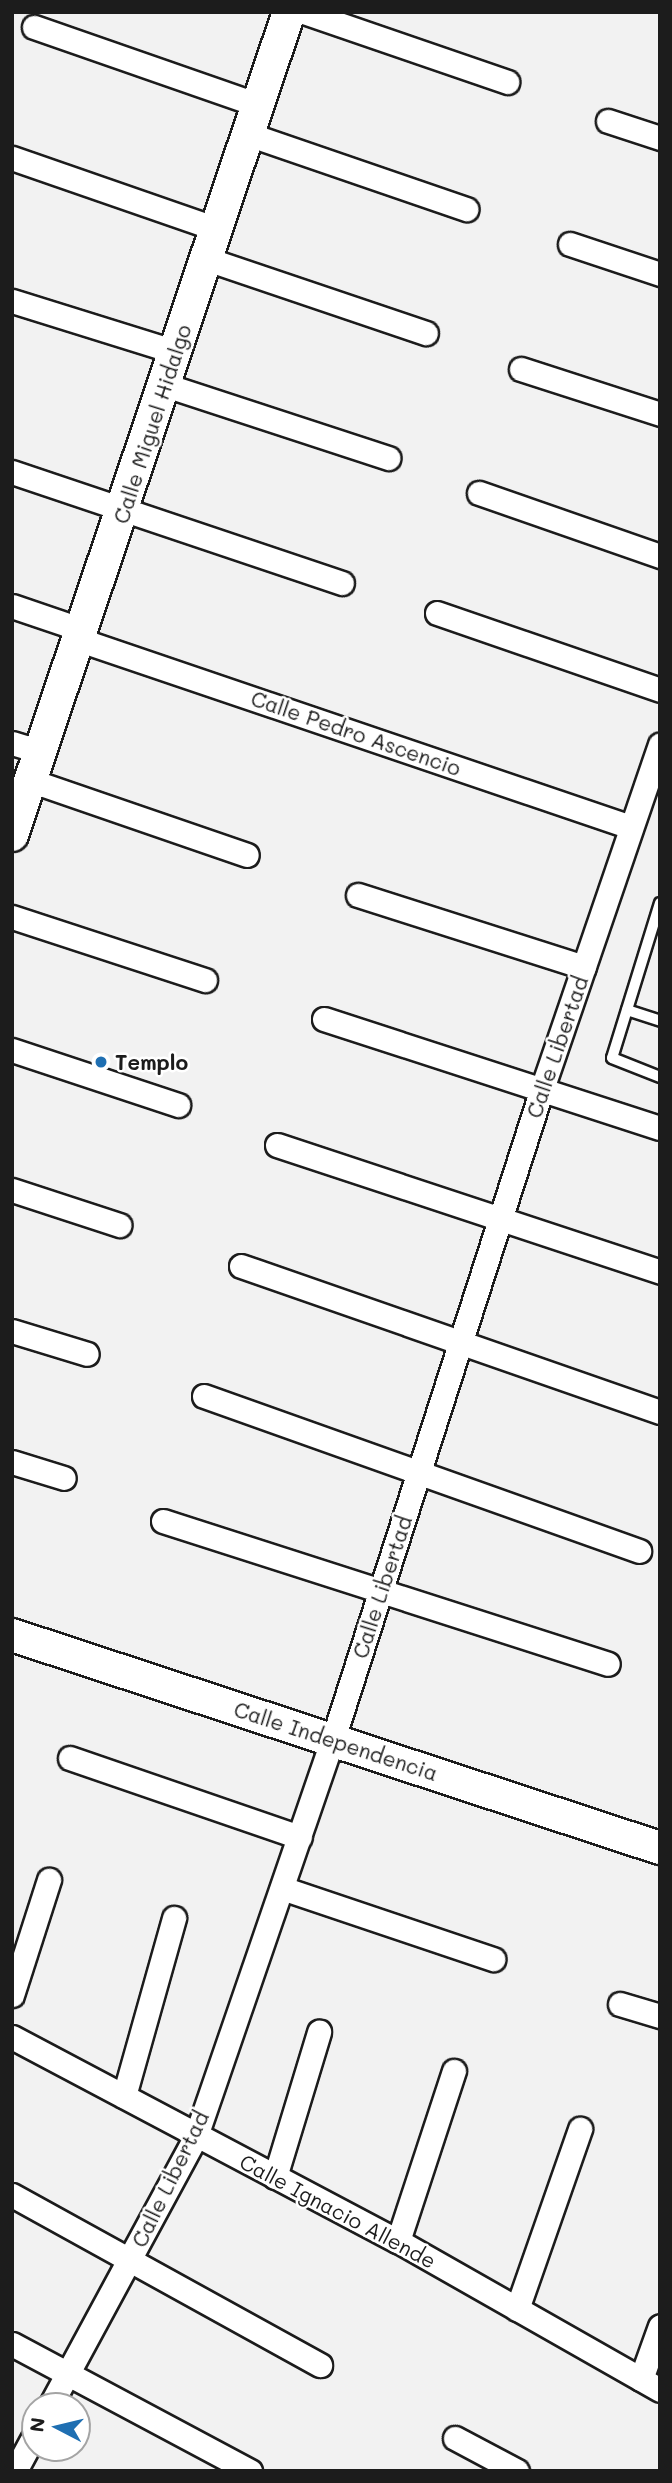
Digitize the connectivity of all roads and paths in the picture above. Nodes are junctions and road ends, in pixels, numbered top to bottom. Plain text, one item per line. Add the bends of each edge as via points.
1 (289, 12) edge
2 (304, 12) edge
3 (34, 27) dead end
4 (507, 82) dead end
5 (253, 119) junction
6 (608, 121) dead end
7 (660, 138) edge
8 (12, 158) edge
9 (466, 209) dead end
10 (217, 229) junction
11 (570, 244) dead end
12 (207, 259) junction
13 (660, 274) edge
14 (12, 301) edge
15 (426, 333) dead end
16 (176, 352) junction
17 (521, 369) dead end
18 (165, 385) junction
19 (660, 414) edge
20 (388, 458) dead end
21 (12, 472) edge
22 (479, 493) dead end
23 (124, 509) junction
24 (660, 556) edge
25 (342, 583) dead end
26 (12, 606) edge
27 (437, 612) dead end
28 (82, 635) junction
29 (660, 690) edge
30 (12, 743) edge
31 (660, 745) edge
32 (37, 767) junction
33 (631, 827) junction
34 (12, 835) edge
35 (247, 855) dead end
36 (358, 895) dead end
37 (660, 903) edge
38 (12, 917) edge
39 (584, 967) junction
40 (205, 980) dead end
41 (627, 1010) junction
42 (324, 1019) dead end
43 (660, 1021) edge
44 (12, 1050) edge
45 (660, 1077) edge
46 (542, 1089) junction
47 (178, 1105) dead end
48 (660, 1128) edge
49 (278, 1145) dead end
50 (12, 1191) edge
51 (501, 1218) junction
52 (119, 1225) dead end
53 (241, 1266) dead end
54 (660, 1272) edge
55 (12, 1331) edge
56 (461, 1341) junction
57 (87, 1354) dead end
58 (204, 1396) dead end
59 (660, 1412) edge
60 (12, 1462) edge
61 (419, 1472) junction
62 (64, 1478) dead end
63 (163, 1521) dead end
64 (639, 1551) dead end
65 (382, 1589) junction
66 (12, 1635) edge
67 (608, 1664) dead end
68 (333, 1739) junction
69 (70, 1758) dead end
70 (300, 1836) junction
71 (660, 1848) edge
72 (49, 1880) dead end
73 (282, 1888) junction
74 (174, 1918) dead end
75 (493, 1959) dead end
76 (12, 1995) edge
77 (620, 2004) dead end
78 (660, 2016) edge
79 (319, 2032) dead end
80 (12, 2038) edge
81 (454, 2071) dead end
82 (124, 2096) junction
83 (580, 2129) dead end
84 (196, 2136) junction
85 (275, 2177) junction
86 (12, 2195) edge
87 (398, 2241) junction
88 (130, 2259) junction
89 (517, 2309) junction
90 (660, 2326) edge
91 (12, 2344) edge
92 (320, 2365) dead end
93 (68, 2374) junction
94 (650, 2385) edge
95 (58, 2392) edge
96 (455, 2438) dead end
97 (250, 2471) edge
98 (517, 2471) edge

1 - 5 street, Calle Miguel Hidalgo
2 - 4 street
3 - 5 street
5 - 9 street
5 - 10 street, Calle Miguel Hidalgo
6 - 7 street
8 - 10 street
10 - 12 street, Calle Miguel Hidalgo
11 - 13 street
12 - 15 street
12 - 16 street, Calle Miguel Hidalgo
14 - 16 street
16 - 18 street, Calle Miguel Hidalgo
17 - 19 street
18 - 20 street
18 - 23 street, Calle Miguel Hidalgo
21 - 23 street
22 - 24 street
23 - 25 street
23 - 28 street, Calle Miguel Hidalgo
26 - 28 street, Calle Pedro Ascencio
27 - 29 street
28 - 32 street, Calle Miguel Hidalgo
28 - 33 street, Calle Pedro Ascencio
30 - 32 street
31 - 33 street, Calle Libertad
32 - 34 street, Calle Miguel Hidalgo
32 - 35 street
33 - 39 street, Calle Libertad
36 - 39 street
37 - 41 lane
38 - 40 street
39 - 46 street, Calle Libertad
41 - 43 lane
41 - 45 lane via 612,1058
42 - 46 street
44 - 47 street
46 - 48 street
46 - 51 street, Calle Libertad
49 - 51 street
50 - 52 street
51 - 54 street
51 - 56 street, Calle Libertad
53 - 56 street
55 - 57 street
56 - 59 street
56 - 61 street, Calle Libertad
58 - 61 street
60 - 62 street
61 - 64 street
61 - 65 street, Calle Libertad
63 - 65 street
65 - 67 street
65 - 68 street, Calle Libertad
66 - 68 street, Calle Independencia
68 - 70 street, Calle Libertad
68 - 71 street, Calle Independencia
69 - 70 street
70 - 73 street, Calle Libertad
72 - 76 street
73 - 75 street
73 - 84 street, Calle Libertad
74 - 82 street
77 - 78 street
79 - 85 street
80 - 82 street, Calle Ignacio Allende
81 - 87 street
82 - 84 street, Calle Ignacio Allende
83 - 89 street
84 - 85 street, Calle Ignacio Allende
84 - 88 street, Calle Libertad
85 - 87 street, Calle Ignacio Allende
86 - 88 street
87 - 89 street, Calle Ignacio Allende
88 - 92 street
88 - 93 street, Calle Libertad
89 - 94 street, Calle Ignacio Allende
90 - 94 street
91 - 93 street
93 - 95 street, Calle Libertad
93 - 97 street
96 - 98 street

